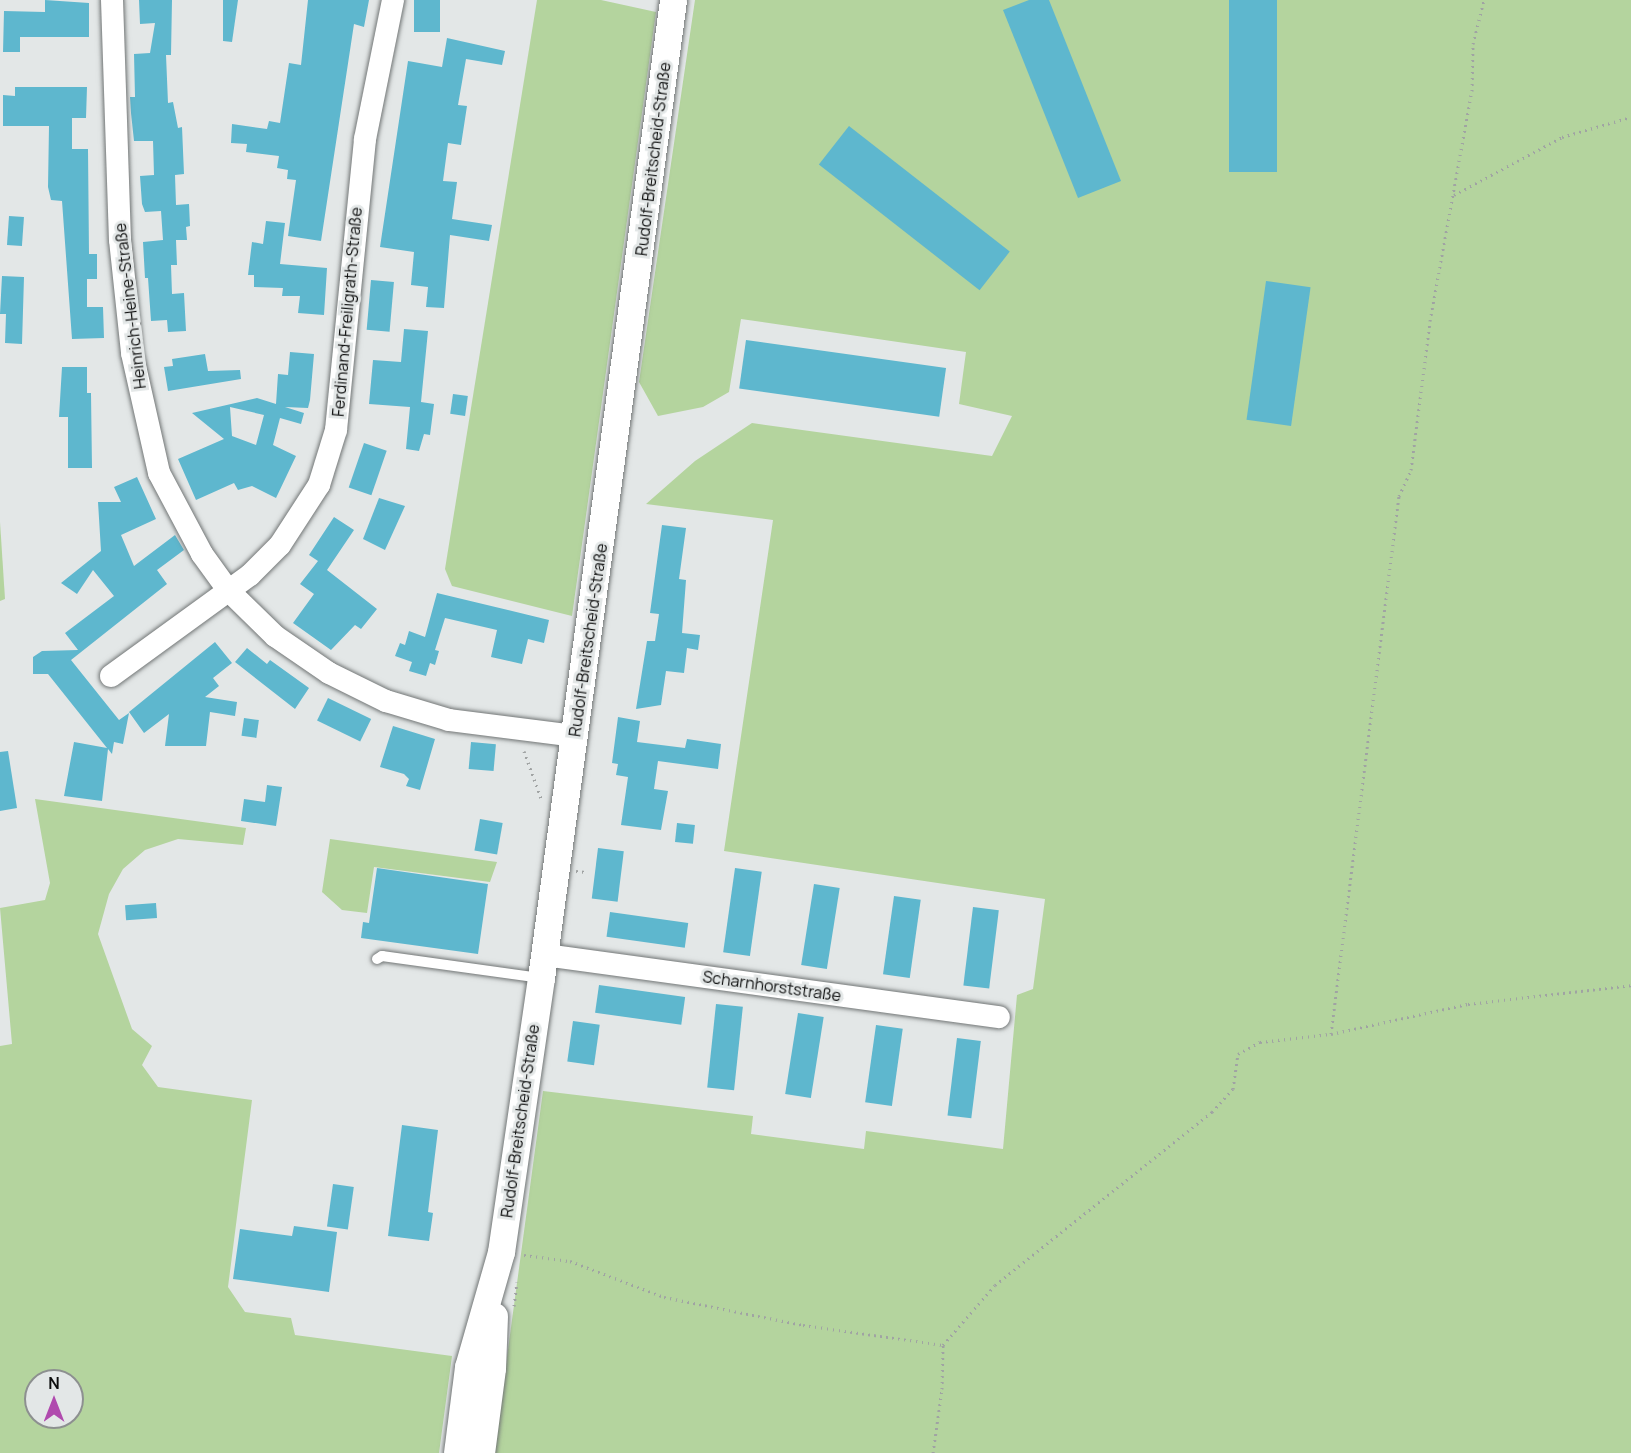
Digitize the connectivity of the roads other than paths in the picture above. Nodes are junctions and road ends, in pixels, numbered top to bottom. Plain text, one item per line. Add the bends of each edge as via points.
1 (112, 0) edge
2 (393, 0) edge
3 (673, 0) edge
4 (228, 590) junction
5 (111, 676) dead end
6 (575, 736) junction
7 (377, 959) dead end
8 (543, 967) junction
9 (999, 1017) dead end
10 (495, 1279) junction
11 (457, 1453) edge
12 (481, 1453) edge

1 - 4 street, Heinrich-Heine-Straße via 120,240 132,352 144,417 159,473 182,522
2 - 4 street, Ferdinand-Freiligrath-Straße via 365,139 336,430 319,484 300,517 250,575
3 - 6 street, Rudolf-Breitscheid-Straße
4 - 5 street
4 - 6 street, Heinrich-Heine-Straße via 275,636 376,696 449,720
6 - 8 street, Rudolf-Breitscheid-Straße
7 - 8 lane via 382,956
8 - 9 street, Scharnhorststraße
8 - 10 street, Rudolf-Breitscheid-Straße
10 - 11 street, Rudolf-Breitscheid-Straße via 468,1367
10 - 12 street, Rudolf-Breitscheid-Straße via 492,1368

